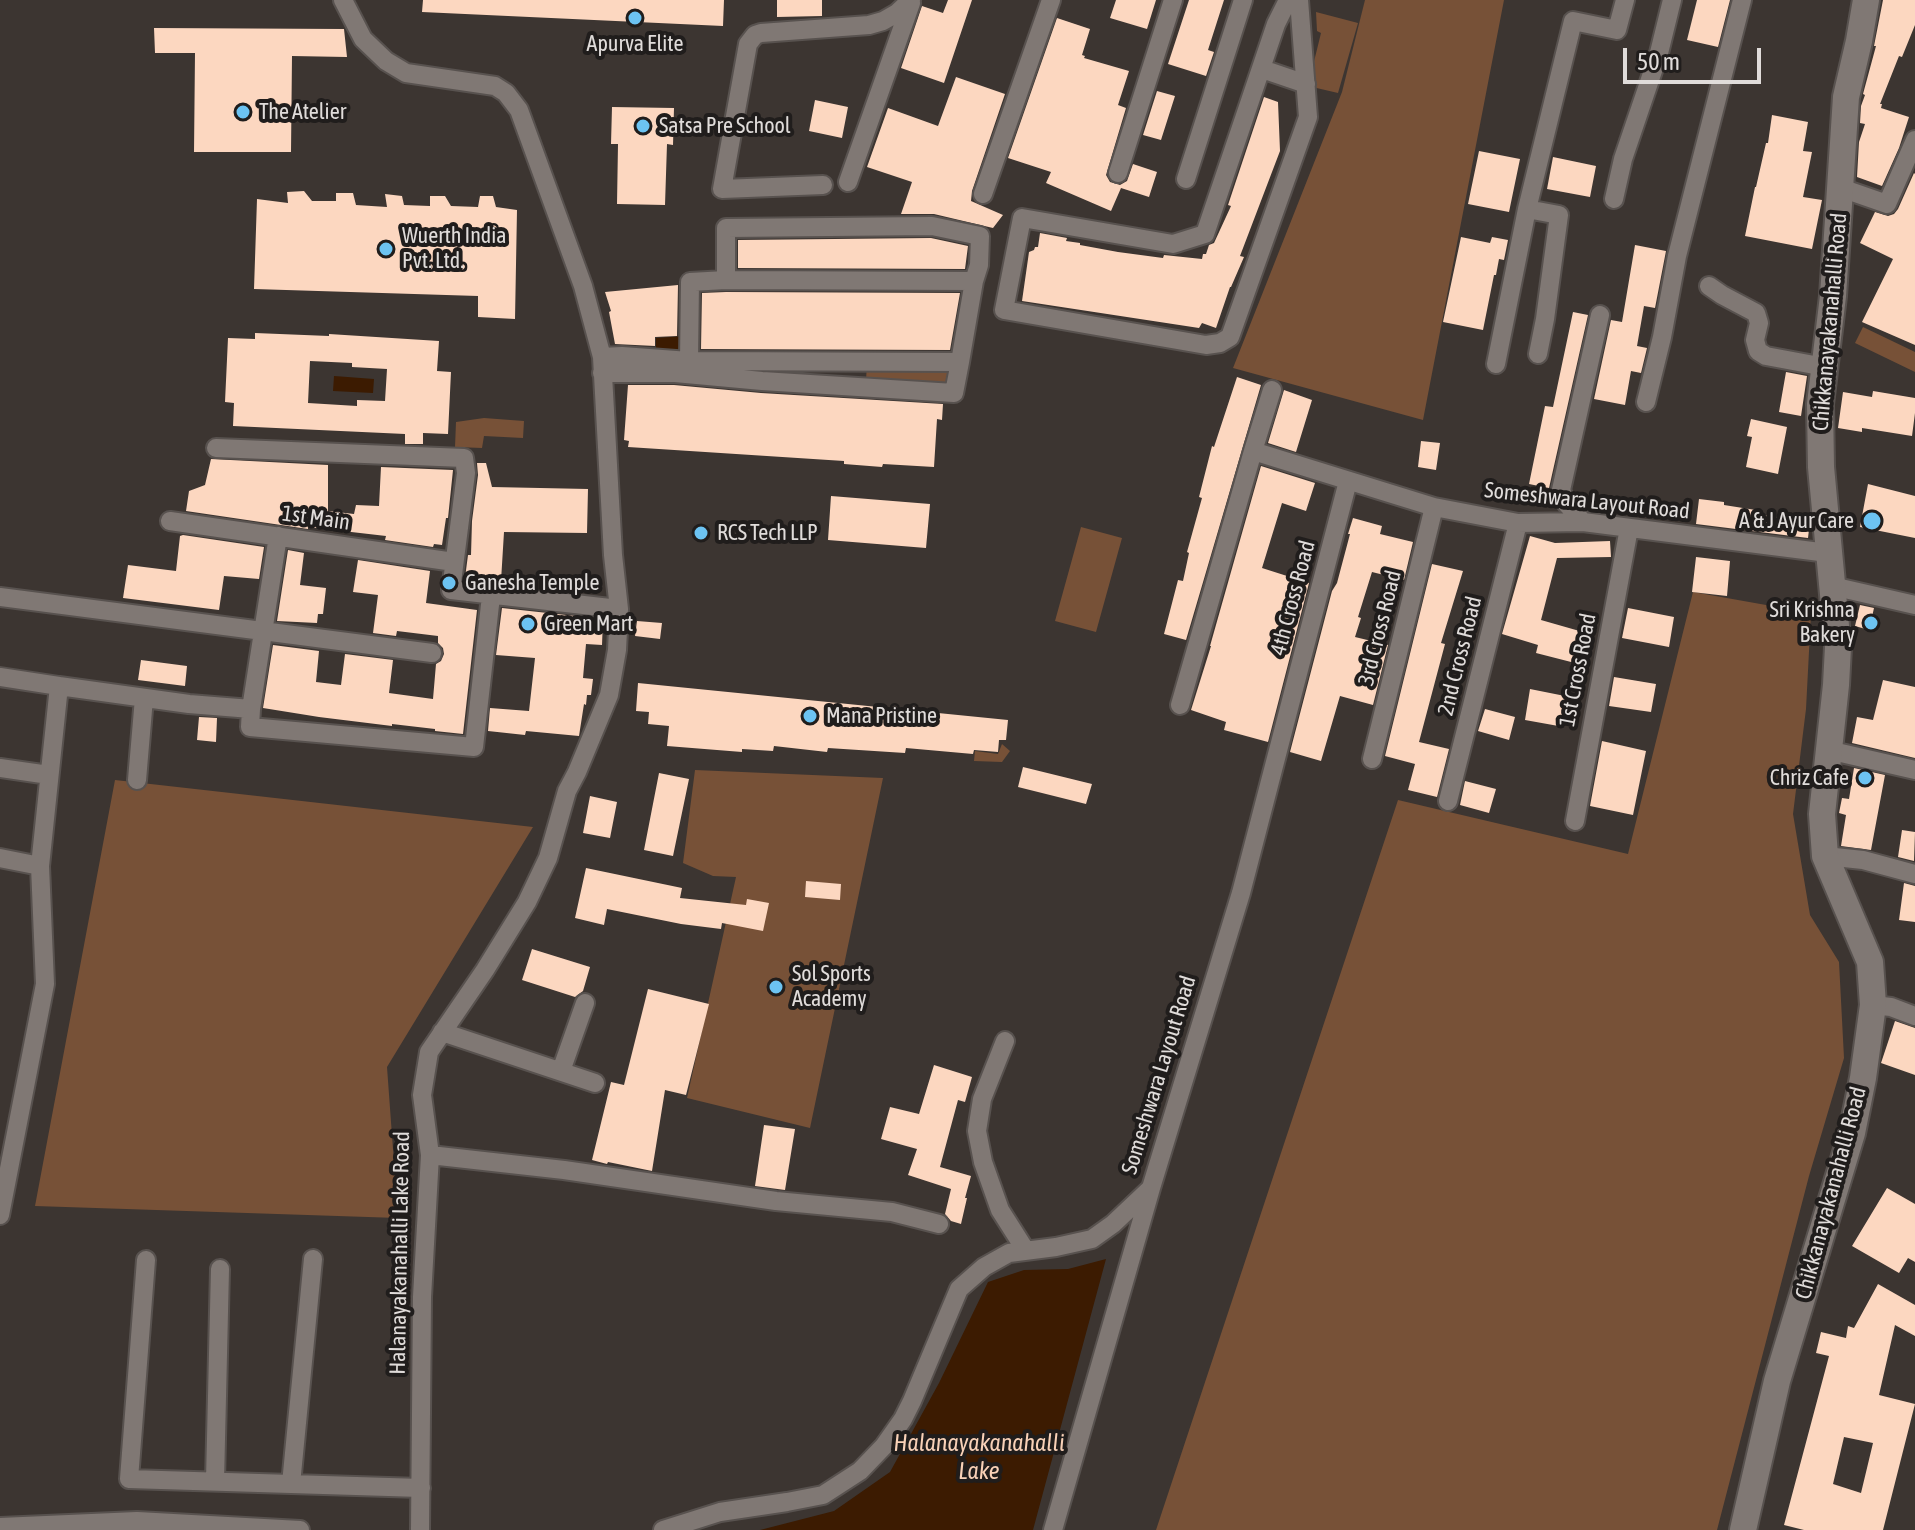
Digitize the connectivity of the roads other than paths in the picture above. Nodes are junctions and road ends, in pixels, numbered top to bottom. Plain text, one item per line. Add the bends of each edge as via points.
1 (343, 0) edge
2 (911, 0) edge
3 (1051, 0) edge
4 (1173, 0) edge
5 (1243, 0) edge
6 (1288, 0) edge
7 (1299, 0) edge
8 (1625, 0) edge
9 (1672, 0) edge
10 (1742, 0) edge
11 (1866, 0) edge
12 (1262, 69) junction
13 (1306, 84) junction
14 (1915, 140) edge
15 (1118, 173) dead end
16 (1186, 179) dead end
17 (848, 182) dead end
18 (823, 185) dead end
19 (1841, 188) junction
20 (983, 194) dead end
21 (1614, 199) dead end
22 (1527, 209) junction
23 (726, 280) junction
24 (974, 281) junction
25 (1709, 286) dead end
26 (1600, 315) dead end
27 (1538, 354) dead end
28 (960, 362) junction
29 (1496, 364) dead end
30 (602, 365) junction
31 (680, 365) junction
32 (1825, 367) junction
33 (1272, 390) dead end
34 (1646, 402) dead end
35 (216, 448) dead end
36 (1253, 451) junction
37 (1348, 481) junction
38 (1434, 507) junction
39 (170, 521) dead end
40 (1583, 522) junction
41 (1518, 523) junction
42 (1629, 528) junction
43 (278, 536) junction
44 (1828, 553) junction
45 (454, 562) junction
46 (1832, 586) junction
47 (491, 596) junction
48 (0, 597) edge
49 (1915, 605) edge
50 (619, 609) junction
51 (263, 630) junction
52 (432, 653) dead end
53 (0, 677) edge
54 (59, 686) junction
55 (144, 698) junction
56 (1180, 705) dead end
57 (251, 709) junction
58 (1284, 728) joint
59 (1828, 750) junction
60 (1372, 759) dead end
61 (0, 768) edge
62 (1915, 770) edge
63 (49, 775) junction
64 (137, 780) dead end
65 (1448, 801) dead end
66 (1575, 821) dead end
67 (1825, 856) junction
68 (0, 858) edge
69 (40, 866) junction
70 (1915, 874) edge
71 (585, 1003) dead end
72 (1873, 1005) junction
73 (1915, 1016) edge
74 (442, 1032) junction
75 (1005, 1041) dead end
76 (561, 1071) junction
77 (595, 1083) dead end
78 (430, 1155) junction
79 (1151, 1188) junction
80 (0, 1215) edge
81 (939, 1224) dead end
82 (1026, 1251) junction
83 (313, 1259) dead end
84 (146, 1260) dead end
85 (220, 1269) dead end
86 (215, 1481) junction
87 (291, 1484) junction
88 (421, 1488) junction
89 (0, 1527) edge
90 (300, 1530) edge
91 (420, 1530) edge
92 (663, 1530) edge
93 (1053, 1530) edge
94 (1743, 1530) edge

1 - 30 street, Halanayakanahalli Lake Road via 363,39 386,61 406,73 495,86 519,110 583,286
2 - 17 street
2 - 18 street via 897,13 869,25 761,33 748,44 722,189
3 - 20 street
4 - 15 street
5 - 16 street
6 - 12 street
7 - 13 street
8 - 22 street via 1617,30 1573,21
9 - 21 street
10 - 34 street
11 - 19 main road, Chikkanayakanahalli Road via 1846,97
12 - 13 street
12 - 13 street via 1205,234 1173,244 1022,218 1004,310 1206,345 1230,337 1308,117
14 - 19 street via 1887,204
19 - 32 main road, Chikkanayakanahalli Road
22 - 27 street via 1559,215
22 - 29 street
23 - 24 street
23 - 24 street via 726,228 932,226 980,236
23 - 31 street via 690,282
24 - 28 street
25 - 32 street via 1756,313 1758,351
26 - 40 street via 1561,490
28 - 31 street
28 - 31 street via 954,393 790,383
30 - 31 street via 622,356
30 - 50 street, Halanayakanahalli Lake Road
32 - 44 main road, Chikkanayakanahalli Road via 1821,467
33 - 36 street
35 - 45 street via 464,458
36 - 37 street, Someshwara Layout Road
36 - 56 street
37 - 38 street, Someshwara Layout Road
37 - 58 street, 4th Cross Road
38 - 41 street, Someshwara Layout Road
38 - 60 street, 3rd Cross Road
39 - 43 street, 1st Main
40 - 41 street, Someshwara Layout Road
40 - 42 street, Someshwara Layout Road
41 - 65 street, 2nd Cross Road
42 - 44 street, Someshwara Layout Road
42 - 66 street, 1st Cross Road
43 - 45 street, 1st Main
43 - 51 street
44 - 46 main road, Chikkanayakanahalli Road
45 - 47 street via 451,590
46 - 49 street
46 - 59 main road, Chikkanayakanahalli Road via 1838,647
47 - 50 street
47 - 57 street via 474,747 250,727
48 - 51 street
50 - 74 street, Halanayakanahalli Lake Road via 609,695 567,791 548,858 527,902
51 - 52 street
51 - 57 street
53 - 54 street
54 - 55 street
54 - 63 street
55 - 57 street
55 - 64 street
58 - 79 street, Someshwara Layout Road via 1241,893
59 - 62 street
59 - 67 main road, Chikkanayakanahalli Road via 1822,814
61 - 63 street
63 - 69 street
67 - 70 street
67 - 72 main road, Chikkanayakanahalli Road via 1870,962
68 - 69 street
69 - 80 street via 45,984
71 - 76 street
72 - 73 street
72 - 94 main road, Chikkanayakanahalli Road via 1852,1133 1777,1381
74 - 76 street
74 - 78 street, Halanayakanahalli Lake Road via 429,1052 422,1095
75 - 82 street via 982,1099 977,1131 1000,1210
76 - 77 street
78 - 81 street via 892,1212
78 - 88 street, Halanayakanahalli Lake Road via 422,1297
79 - 82 street, Someshwara Layout Road via 1092,1239
79 - 93 street
82 - 92 street, Someshwara Layout Road via 1009,1253 984,1267 959,1289 903,1419 860,1471 823,1495 720,1512
83 - 87 street
84 - 86 street via 129,1479
85 - 86 street
86 - 87 street
87 - 88 street
88 - 91 street, Halanayakanahalli Lake Road
89 - 90 street via 137,1521

